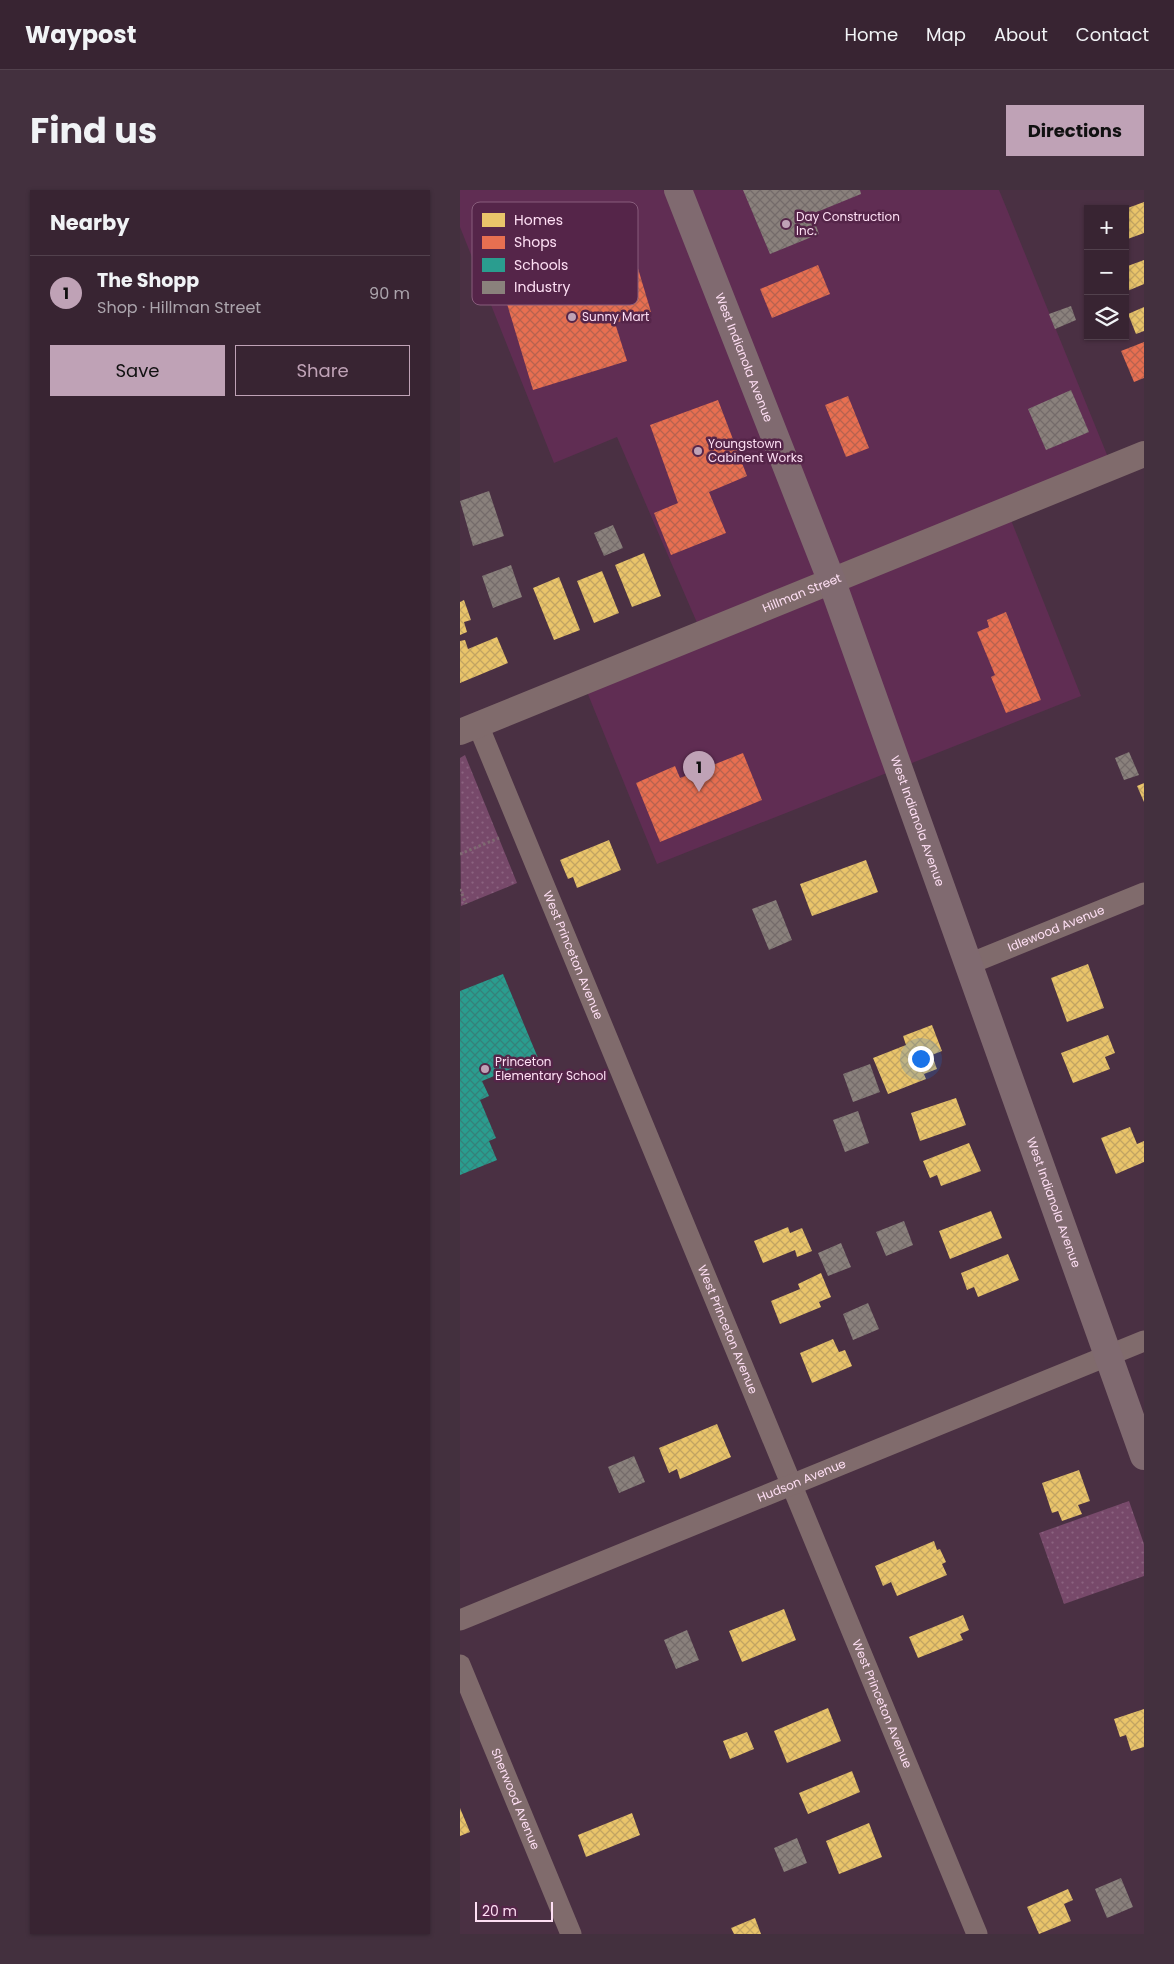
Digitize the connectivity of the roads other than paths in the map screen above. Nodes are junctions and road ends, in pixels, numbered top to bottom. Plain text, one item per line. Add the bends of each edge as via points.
1 (678, 190) edge
2 (1144, 454) edge
3 (832, 582) junction
4 (469, 728) edge
5 (1144, 893) edge
6 (968, 964) junction
7 (1144, 1341) edge
8 (1109, 1356) junction
9 (1144, 1456) edge
10 (791, 1485) junction
11 (460, 1620) edge
12 (460, 1665) edge
13 (571, 1934) edge
14 (977, 1934) edge

1 - 3 main road, West Indianola Avenue
2 - 3 street, Hillman Street
3 - 4 street, Hillman Street
3 - 6 main road, West Indianola Avenue
4 - 10 street, West Princeton Avenue
5 - 6 street, Idlewood Avenue
6 - 8 main road, West Indianola Avenue
7 - 8 street, Hudson Avenue
8 - 9 main road, West Indianola Avenue
8 - 10 street, Hudson Avenue
10 - 11 street, Hudson Avenue
10 - 14 street, West Princeton Avenue
12 - 13 street, Sherwood Avenue

